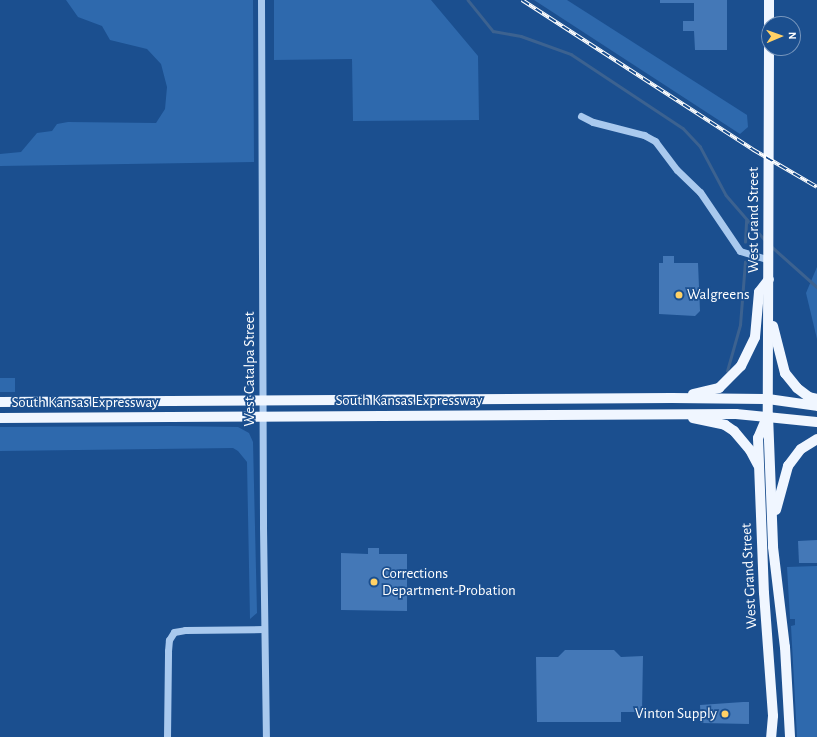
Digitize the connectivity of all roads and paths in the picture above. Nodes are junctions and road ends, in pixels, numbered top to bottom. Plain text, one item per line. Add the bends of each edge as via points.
1 (261, 0) edge
2 (769, 0) edge
3 (769, 16) edge
4 (770, 56) edge
5 (581, 116) dead end
6 (769, 258) junction
7 (769, 279) junction
8 (672, 398) junction
9 (768, 399) junction
10 (817, 399) edge
11 (263, 401) junction
12 (0, 402) edge
13 (817, 406) edge
14 (678, 414) junction
15 (768, 416) junction
16 (263, 417) junction
17 (0, 418) edge
18 (817, 422) edge
19 (817, 439) edge
20 (760, 469) junction
21 (773, 524) junction
22 (264, 629) junction
23 (167, 737) edge
24 (266, 737) edge
25 (771, 737) edge
26 (790, 737) edge

1 - 11 street, West Catalpa Street
2 - 3 main road
4 - 6 main road, West Grand Street
5 - 6 street via 593,122 644,135 655,141 677,170 700,192 740,251
6 - 7 main road, West Grand Street
7 - 8 main road via 759,292 755,337 741,366 719,388
7 - 9 main road, West Grand Street
7 - 10 main road via 772,318 781,364 797,388 809,397
8 - 9 main road, South Kansas Expressway
8 - 11 main road, South Kansas Expressway
9 - 13 main road, South Kansas Expressway
9 - 15 main road, West Grand Street
11 - 12 main road, South Kansas Expressway
11 - 16 street, West Catalpa Street
14 - 15 main road, South Kansas Expressway
14 - 16 main road, South Kansas Expressway
14 - 20 main road via 725,425 734,431 750,450
15 - 18 main road, South Kansas Expressway
15 - 20 main road, West Grand Street via 758,438
15 - 21 main road, West Grand Street
16 - 17 main road, South Kansas Expressway
16 - 22 street, West Catalpa Street
19 - 21 main road via 801,449 788,466
20 - 25 main road, West Grand Street via 764,593 773,716
21 - 26 main road, West Grand Street via 785,646
22 - 23 street via 174,632 169,640 168,651
22 - 24 street, West Catalpa Street

